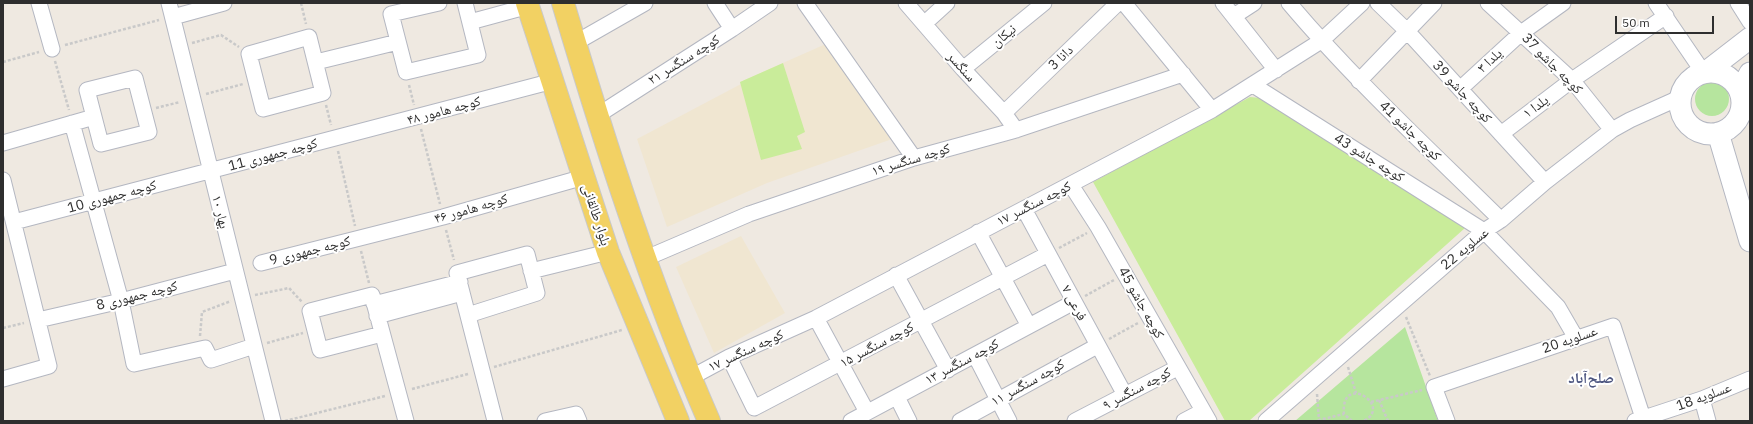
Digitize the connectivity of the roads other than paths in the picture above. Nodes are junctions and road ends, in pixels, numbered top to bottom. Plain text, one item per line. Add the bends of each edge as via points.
1 (39, 3) edge
2 (224, 3) edge
3 (439, 3) edge
4 (465, 3) edge
5 (562, 3) edge
6 (645, 3) edge
7 (715, 3) edge
8 (770, 3) edge
9 (805, 3) edge
10 (906, 3) edge
11 (946, 3) edge
12 (1044, 3) edge
13 (1118, 3) edge
14 (1124, 3) edge
15 (1223, 3) edge
16 (1254, 3) edge
17 (1289, 3) edge
18 (1362, 3) edge
19 (1378, 3) edge
20 (1434, 3) edge
21 (1563, 3) edge
22 (1656, 3) edge
23 (1738, 3) edge
24 (1489, 4) edge
25 (528, 5) edge
26 (1028, 8) edge
27 (171, 10) edge
28 (1234, 16) junction
29 (1666, 16) junction
30 (470, 22) junction
31 (1750, 22) edge
32 (924, 24) junction
33 (732, 29) junction
34 (1407, 31) junction
35 (1521, 32) junction
36 (1750, 38) edge
37 (1321, 41) junction
38 (398, 42) junction
39 (575, 44) junction
40 (52, 49) road end
41 (316, 62) junction
42 (963, 69) junction
43 (1276, 70) junction
44 (1705, 72) junction
45 (1750, 73) edge
46 (1183, 74) junction
47 (1572, 80) junction
48 (553, 81) junction
49 (1359, 81) junction
50 (1253, 85) junction
51 (1460, 89) junction
52 (1740, 92) junction
53 (1679, 98) junction
54 (1212, 110) junction
55 (1004, 113) junction
56 (598, 114) junction
57 (94, 117) junction
58 (72, 123) junction
59 (1016, 130) junction
60 (1612, 130) junction
61 (1718, 133) junction
62 (1501, 134) junction
63 (335, 139) joint
64 (3, 143) edge
65 (914, 158) junction
66 (210, 172) junction
67 (584, 177) junction
68 (3, 180) edge
69 (1545, 182) junction
70 (1071, 185) junction
71 (94, 202) junction
72 (1024, 209) junction
73 (1501, 220) junction
74 (14, 222) junction
75 (1484, 231) junction
76 (978, 232) junction
77 (358, 239) joint
78 (1750, 241) edge
79 (608, 252) junction
80 (1048, 254) junction
81 (644, 259) junction
82 (261, 263) dead end
83 (235, 271) junction
84 (531, 272) junction
85 (896, 275) junction
86 (1002, 278) junction
87 (460, 283) junction
88 (121, 301) junction
89 (1074, 302) junction
90 (375, 305) junction
91 (468, 315) junction
92 (816, 318) junction
93 (38, 320) junction
94 (921, 321) junction
95 (1029, 326) junction
96 (382, 334) junction
97 (1576, 338) junction
98 (254, 346) junction
99 (1097, 346) junction
100 (975, 355) junction
101 (729, 357) junction
102 (840, 364) junction
103 (1178, 368) junction
104 (948, 370) junction
105 (690, 378) junction
106 (3, 379) edge
107 (1750, 380) edge
108 (1125, 395) junction
109 (897, 397) junction
110 (1702, 399) junction
111 (998, 400) junction
112 (866, 412) junction
113 (1206, 416) edge
114 (1639, 420) edge
115 (273, 421) edge
116 (406, 421) edge
117 (495, 421) edge
118 (545, 421) edge
119 (579, 421) edge
120 (678, 421) edge
121 (709, 421) edge
122 (851, 421) edge
123 (909, 421) edge
124 (960, 421) edge
125 (1009, 421) edge
126 (1075, 421) edge
127 (1184, 421) edge
128 (1266, 421) edge
129 (1447, 421) edge
130 (1708, 421) edge

1 - 40 street
2 - 27 street
3 - 38 street via 391,14
4 - 30 street
5 - 39 main road
6 - 39 street
7 - 33 street
8 - 33 street, کوچه سنگسر ۲۱
9 - 65 street
10 - 32 street, سنگسر
11 - 32 street
12 - 26 street, نیکان
13 - 55 street, دانا 3
14 - 46 street
15 - 28 street
16 - 28 street
17 - 37 street, کوچه جاشو 41
18 - 37 street, کوچه سنگسر ۱۷
19 - 34 street, کوچه جاشو 39
20 - 34 street
21 - 35 street, یلدا ۳
22 - 29 street
23 - 31 street
24 - 35 street, کوچه جاشو 37
25 - 30 street
25 - 48 main road, بلوار طالقانی
26 - 42 street, نیکان
27 - 66 street, بهار ۱۰
28 - 43 street
29 - 44 street
29 - 47 street, یلدا ۱
30 - 38 street via 478,55 406,72
32 - 42 street, سنگسر
33 - 56 street, کوچه سنگسر ۲۱
34 - 49 street
34 - 51 street, کوچه جاشو 39
35 - 47 street, کوچه جاشو 37
35 - 51 street, یلدا ۳
36 - 44 street
37 - 43 street, کوچه سنگسر ۱۷
37 - 49 street, کوچه جاشو 41
38 - 41 street
39 - 56 main road
41 - 41 street via 323,94 263,109 249,54 309,37
42 - 55 street, سنگسر
43 - 50 street, کوچه سنگسر ۱۷
44 - 52 street via 1717,72 1727,76
44 - 53 street via 1687,82
45 - 52 street
46 - 54 street
46 - 59 street, کوچه سنگسر ۱۹
47 - 60 street, کوچه جاشو 37
47 - 62 street, یلدا ۱
48 - 63 street, کوچه هامور ۴۸
48 - 67 main road, بلوار طالقانی
49 - 73 street, کوچه جاشو 41
50 - 54 street, کوچه سنگسر ۱۷
50 - 75 street, کوچه جاشو 43
51 - 62 street, کوچه جاشو 39
52 - 61 street via 1741,113 1728,129
53 - 60 street, عسلویه 22
53 - 61 street via 1683,118 1689,126 1698,132
54 - 70 street, کوچه سنگسر ۱۷
55 - 59 street, سنگسر
56 - 81 main road
57 - 57 street via 87,90 135,78 149,132 101,144
57 - 58 street
58 - 64 street
58 - 71 street
59 - 65 street, کوچه سنگسر ۱۹
60 - 69 street, عسلویه 22
61 - 78 street
62 - 69 street, کوچه جاشو 39
63 - 66 street, کوچه جمهوری 11
65 - 81 street, کوچه سنگسر ۱۹ via 748,214
66 - 71 street, کوچه جمهوری 10
66 - 83 street, بهار ۱۰
67 - 77 street, کوچه هامور ۴۶
67 - 79 main road, بلوار طالقانی
68 - 74 street
69 - 73 street, عسلویه 22
70 - 72 street, کوچه سنگسر ۱۷
70 - 103 street, کوچه جاشو 45 via 1098,227
71 - 74 street, کوچه جمهوری 10
71 - 88 street
72 - 76 street, کوچه سنگسر ۱۷
72 - 80 street, فرعی ۷
73 - 75 street, عسلویه 22
74 - 93 street
75 - 97 street, کوچه جاشو 43 via 1558,307
75 - 128 street, عسلویه 22
76 - 85 street, کوچه سنگسر ۱۷
76 - 86 street
77 - 82 street, کوچه جمهوری 9
79 - 84 street
79 - 120 main road, بلوار طالقانی
80 - 86 street, کوچه سنگسر ۱۵
80 - 89 street, فرعی ۷
81 - 105 main road
83 - 88 street, کوچه جمهوری 8
83 - 98 street, بهار ۱۰
84 - 87 street via 527,254
84 - 91 street via 537,293
85 - 92 street, کوچه سنگسر ۱۷
85 - 94 street
86 - 94 street, کوچه سنگسر ۱۵
86 - 95 street
87 - 90 street via 415,300
87 - 91 street
88 - 93 street, کوچه جمهوری 8
88 - 98 street via 134,364 205,348 211,360
89 - 95 street, کوچه سنگسر ۱۳
89 - 99 street, فرعی ۷
90 - 96 street
90 - 96 street via 310,311 320,350
91 - 117 street
92 - 101 street, کوچه سنگسر ۱۷
92 - 102 street
93 - 106 street via 49,366
94 - 102 street, کوچه سنگسر ۱۵
94 - 104 street
95 - 100 street, کوچه سنگسر ۱۳
96 - 116 street
97 - 114 street, عسلویه 20 via 1613,326
97 - 129 street, عسلویه 20 via 1434,387
98 - 115 street, بهار ۱۰
99 - 108 street, فرعی ۷
99 - 111 street, کوچه سنگسر ۱۱
100 - 104 street, کوچه سنگسر ۱۳
100 - 111 street
101 - 102 street, کوچه سنگسر ۱۵ via 754,408
101 - 105 street, کوچه سنگسر ۱۷
102 - 112 street
103 - 108 street, کوچه سنگسر ۹
103 - 113 street, کوچه جاشو 45
104 - 109 street, کوچه سنگسر ۱۳
105 - 121 main road
107 - 110 street, عسلویه 18
108 - 126 street, کوچه سنگسر ۹
109 - 112 street, کوچه سنگسر ۱۳
109 - 123 street
110 - 114 street, عسلویه 18
110 - 130 street
111 - 124 street, کوچه سنگسر ۱۱
111 - 125 street
112 - 122 street, کوچه سنگسر ۱۳
113 - 127 street
118 - 119 street via 576,414

